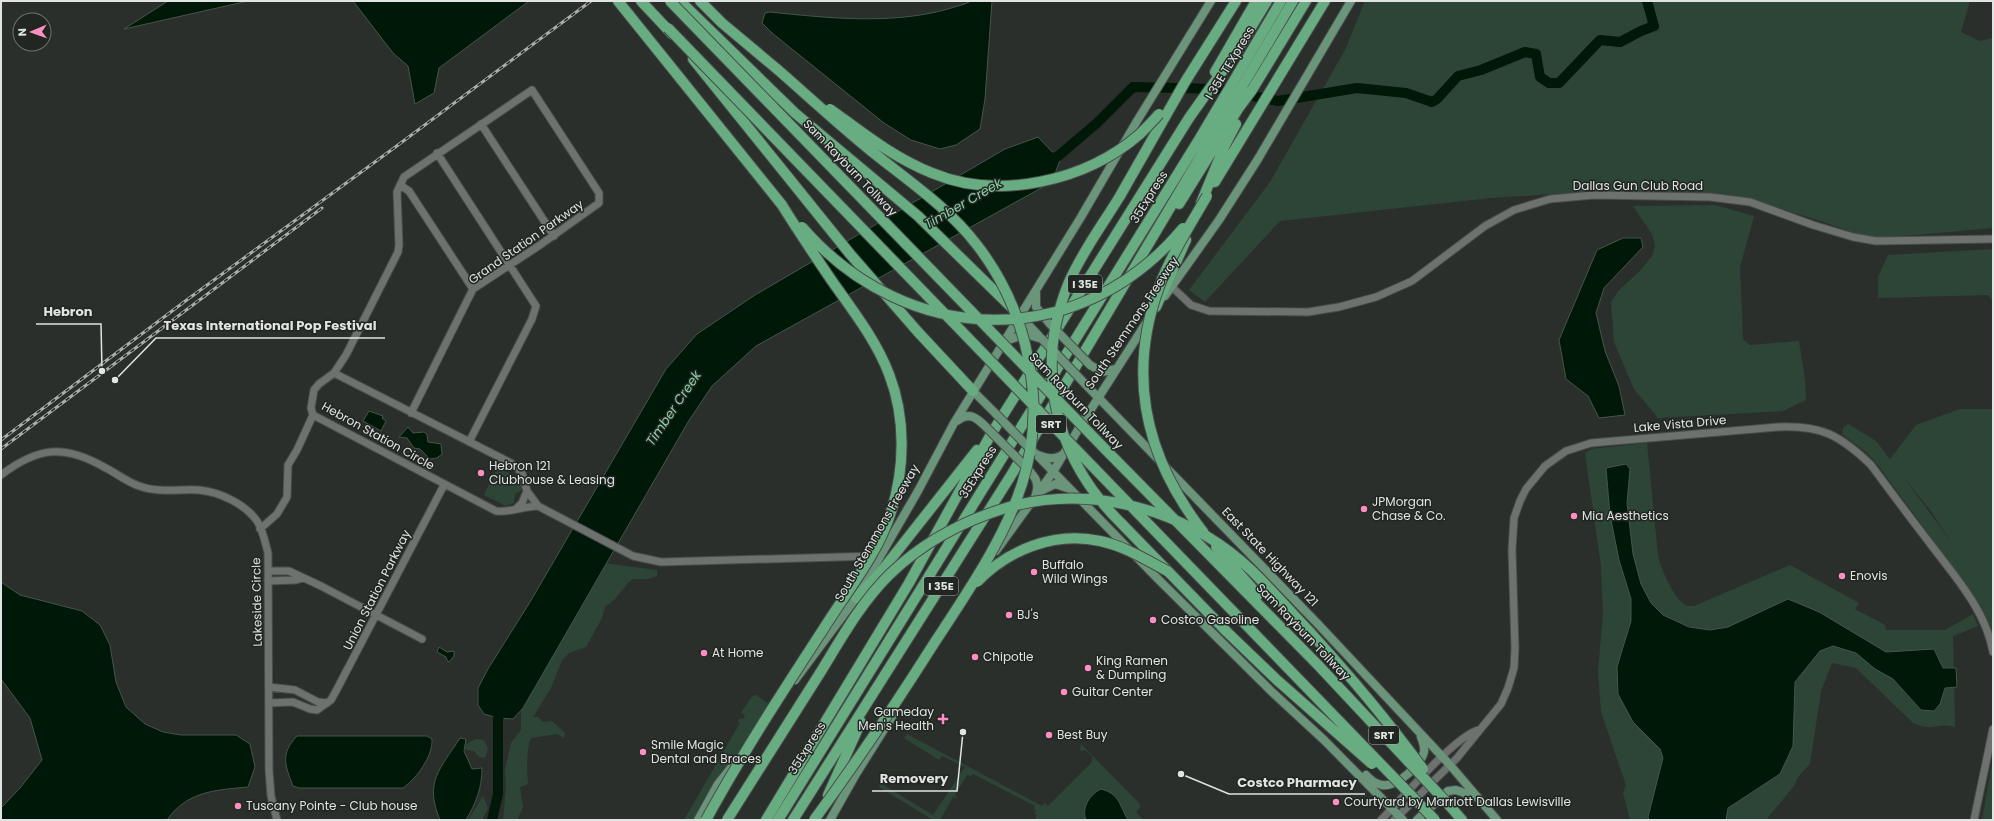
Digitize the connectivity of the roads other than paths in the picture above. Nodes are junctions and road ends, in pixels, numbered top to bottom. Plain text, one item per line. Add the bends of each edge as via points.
1 (618, 1) edge
2 (641, 1) edge
3 (670, 1) edge
4 (680, 1) edge
5 (700, 1) edge
6 (1211, 1) edge
7 (1236, 1) edge
8 (1256, 1) edge
9 (1267, 1) edge
10 (1281, 1) edge
11 (1293, 1) edge
12 (1306, 1) edge
13 (1325, 1) edge
14 (1351, 1) edge
15 (668, 28) junction
16 (1233, 48) junction
17 (1255, 55) junction
18 (777, 68) junction
19 (1185, 82) junction
20 (481, 124) junction
21 (1213, 141) junction
22 (437, 153) junction
23 (400, 185) junction
24 (1207, 196) junction
25 (782, 205) junction
26 (554, 236) junction
27 (1993, 240) edge
28 (509, 265) junction
29 (1171, 286) junction
30 (473, 289) junction
31 (1036, 290) junction
32 (1153, 313) junction
33 (1020, 316) junction
34 (1042, 339) junction
35 (1005, 340) junction
36 (1116, 369) junction
37 (334, 373) junction
38 (973, 391) junction
39 (1099, 397) junction
40 (411, 413) junction
41 (313, 415) junction
42 (954, 423) junction
43 (988, 432) junction
44 (469, 442) junction
45 (1035, 453) junction
46 (1064, 454) junction
47 (1054, 472) junction
48 (1, 475) edge
49 (444, 485) junction
50 (1071, 490) junction
51 (527, 491) junction
52 (1035, 495) junction
53 (538, 506) junction
54 (516, 509) junction
55 (260, 529) junction
56 (881, 556) junction
57 (1167, 570) junction
58 (268, 571) junction
59 (303, 578) junction
60 (268, 581) junction
61 (967, 592) junction
62 (856, 598) junction
63 (377, 616) junction
64 (422, 639) dead end
65 (1993, 652) edge
66 (1318, 665) junction
67 (269, 687) junction
68 (872, 694) junction
69 (269, 703) junction
70 (327, 703) junction
71 (1993, 729) edge
72 (1478, 730) junction
73 (1419, 733) junction
74 (1326, 741) junction
75 (1442, 757) junction
76 (1450, 765) junction
77 (1477, 797) junction
78 (1452, 808) junction
79 (1392, 809) junction
80 (1399, 819) edge
81 (277, 820) edge
82 (698, 820) edge
83 (706, 820) edge
84 (727, 820) edge
85 (766, 820) edge
86 (778, 820) edge
87 (793, 820) edge
88 (814, 820) edge
89 (830, 820) edge
90 (1380, 820) edge
91 (1417, 820) edge
92 (1434, 820) edge
93 (1462, 820) edge
94 (1496, 820) edge
95 (1974, 820) edge

1 - 25 highway
2 - 15 highway
3 - 66 highway, Sam Rayburn Tollway / SRT, bridge
4 - 33 highway via 794,113 918,216
5 - 18 highway via 722,23
6 - 31 main road, South Stemmons Freeway
7 - 19 highway
8 - 16 highway
9 - 16 highway, I 35E
10 - 17 highway, I 35E TEXpress
11 - 17 highway
12 - 21 highway via 1252,90
13 - 24 highway
14 - 29 main road, South Stemmons Freeway via 1258,159 1219,220
15 - 38 highway, bridge via 850,254
15 - 92 highway, SRT, bridge
16 - 43 highway, I 35E
17 - 21 highway, I 35E TEXpress
18 - 19 highway, bridge via 896,156 953,180 992,186 1049,180 1103,159 1139,134
18 - 61 highway, bridge via 849,133 958,223 993,268 1020,324 1028,356 1032,390 1031,441 1022,483 1011,512
19 - 57 highway, bridge via 1070,280 1057,320 1052,362 1054,398 1063,434 1086,482 1102,504
20 - 22 street
20 - 26 street
20 - 26 street, Grand Station Parkway via 532,90 600,198 596,207
21 - 32 highway via 1168,282
21 - 68 highway, South Stemmons Freeway / I 35E via 1010,477
21 - 86 highway, 35Express
22 - 23 street via 404,177
22 - 28 street
23 - 30 street via 409,192
23 - 37 street, Hebron Station Circle via 397,192 398,252 346,355
24 - 25 highway, bridge via 1191,219 1153,260 1132,276 1086,302 1049,314 985,320 958,317 908,304 868,285 830,257
24 - 66 highway, bridge via 1166,271 1150,315 1143,372 1150,431 1165,473 1188,512
25 - 83 highway, bridge via 806,244 864,325 884,362 894,388 901,425 900,474 891,513 874,551 798,668
26 - 28 street, Grand Station Parkway
27 - 29 street, Dallas Gun Club Road via 1876,240 1853,237 1813,225 1750,202 1710,197 1594,195 1550,199 1514,210 1485,226 1412,281 1376,297 1339,307 1308,312 1209,311 1191,305
28 - 30 street, Grand Station Parkway
28 - 44 street via 534,302 535,311
29 - 32 main road, South Stemmons Freeway
30 - 40 street, Grand Station Parkway
31 - 33 main road, South Stemmons Freeway
31 - 36 main road, bridge via 1036,307 1090,365 1102,372
32 - 36 main road, South Stemmons Freeway
33 - 34 main road, East State Highway 121
33 - 35 main road, South Stemmons Freeway
34 - 35 main road via 1026,334
34 - 39 main road, East State Highway 121, bridge
35 - 38 main road, South Stemmons Freeway
36 - 39 main road, South Stemmons Freeway
37 - 40 street
37 - 41 street, Hebron Station Circle via 314,390 311,408
38 - 42 main road, South Stemmons Freeway
38 - 45 main road, bridge
39 - 46 main road, South Stemmons Freeway
39 - 73 main road, East State Highway 121
40 - 44 street
41 - 49 street, Hebron Station Circle
41 - 55 street via 288,465 287,497 277,514
42 - 43 main road via 967,415 978,418
42 - 56 main road, South Stemmons Freeway
43 - 52 main road, bridge via 1025,466 1037,481
43 - 62 highway via 880,572
43 - 85 highway, I 35E via 909,584
44 - 51 street via 511,463 522,473
45 - 46 main road via 1046,458 1058,459
45 - 47 main road
46 - 47 main road, South Stemmons Freeway
47 - 50 main road
47 - 52 main road, South Stemmons Freeway
48 - 55 street, Lakeside Circle via 28,457 64,451 83,455 138,486 201,490 230,499 257,521
49 - 54 street, Hebron Station Circle via 496,511 507,512
49 - 63 street, Union Station Parkway
50 - 52 main road via 1055,484
50 - 74 main road via 1272,692
51 - 53 street
51 - 54 street
52 - 89 main road, South Stemmons Freeway via 974,582
53 - 54 street, Hebron Station Circle
53 - 56 street via 633,556 661,562
55 - 58 street, Lakeside Circle via 268,553
56 - 62 main road, South Stemmons Freeway
57 - 61 highway, bridge via 1133,552 1099,541 1048,541 1007,556 990,568
57 - 92 highway, bridge via 1236,642
58 - 59 street via 289,571
58 - 60 street, Lakeside Circle
59 - 60 street
59 - 63 street
60 - 67 street, Lakeside Circle
61 - 88 highway, bridge via 872,741
62 - 82 main road, South Stemmons Freeway via 718,784
63 - 64 street
63 - 70 street, Union Station Parkway
65 - 72 street, Lake Vista Drive via 1977,609 1957,580 1871,465 1856,450 1832,435 1800,426 1597,442 1568,450 1552,460 1534,478 1520,501 1514,518 1512,543 1514,668 1501,704
66 - 78 highway, Sam Rayburn Tollway / SRT, bridge
67 - 69 street, Lakeside Circle
67 - 70 street via 295,690 318,702
68 - 87 highway, South Stemmons Freeway / I 35E
68 - 88 highway via 836,779
69 - 70 street via 293,702 317,710
69 - 81 street, Lakeside Circle via 270,785
71 - 95 street
72 - 75 street, Lake Vista Drive via 1469,733
72 - 76 street, Lake Vista Drive via 1474,739
73 - 74 main road via 1424,742 1423,757 1403,779 1383,786 1375,783
73 - 75 main road, East State Highway 121
74 - 79 main road
75 - 76 main road, East State Highway 121
75 - 79 street, Lake Vista Drive
76 - 77 main road, East State Highway 121
76 - 80 street, Lake Vista Drive
77 - 91 main road via 1456,790 1448,791
77 - 94 main road, East State Highway 121
78 - 84 highway, bridge via 1356,682 1250,569 1227,550 1199,532 1150,511 1120,503 1070,499 1024,503 971,520 920,549 893,571 858,612
78 - 93 highway, Sam Rayburn Tollway / SRT
79 - 80 main road
79 - 90 street, Lake Vista Drive

